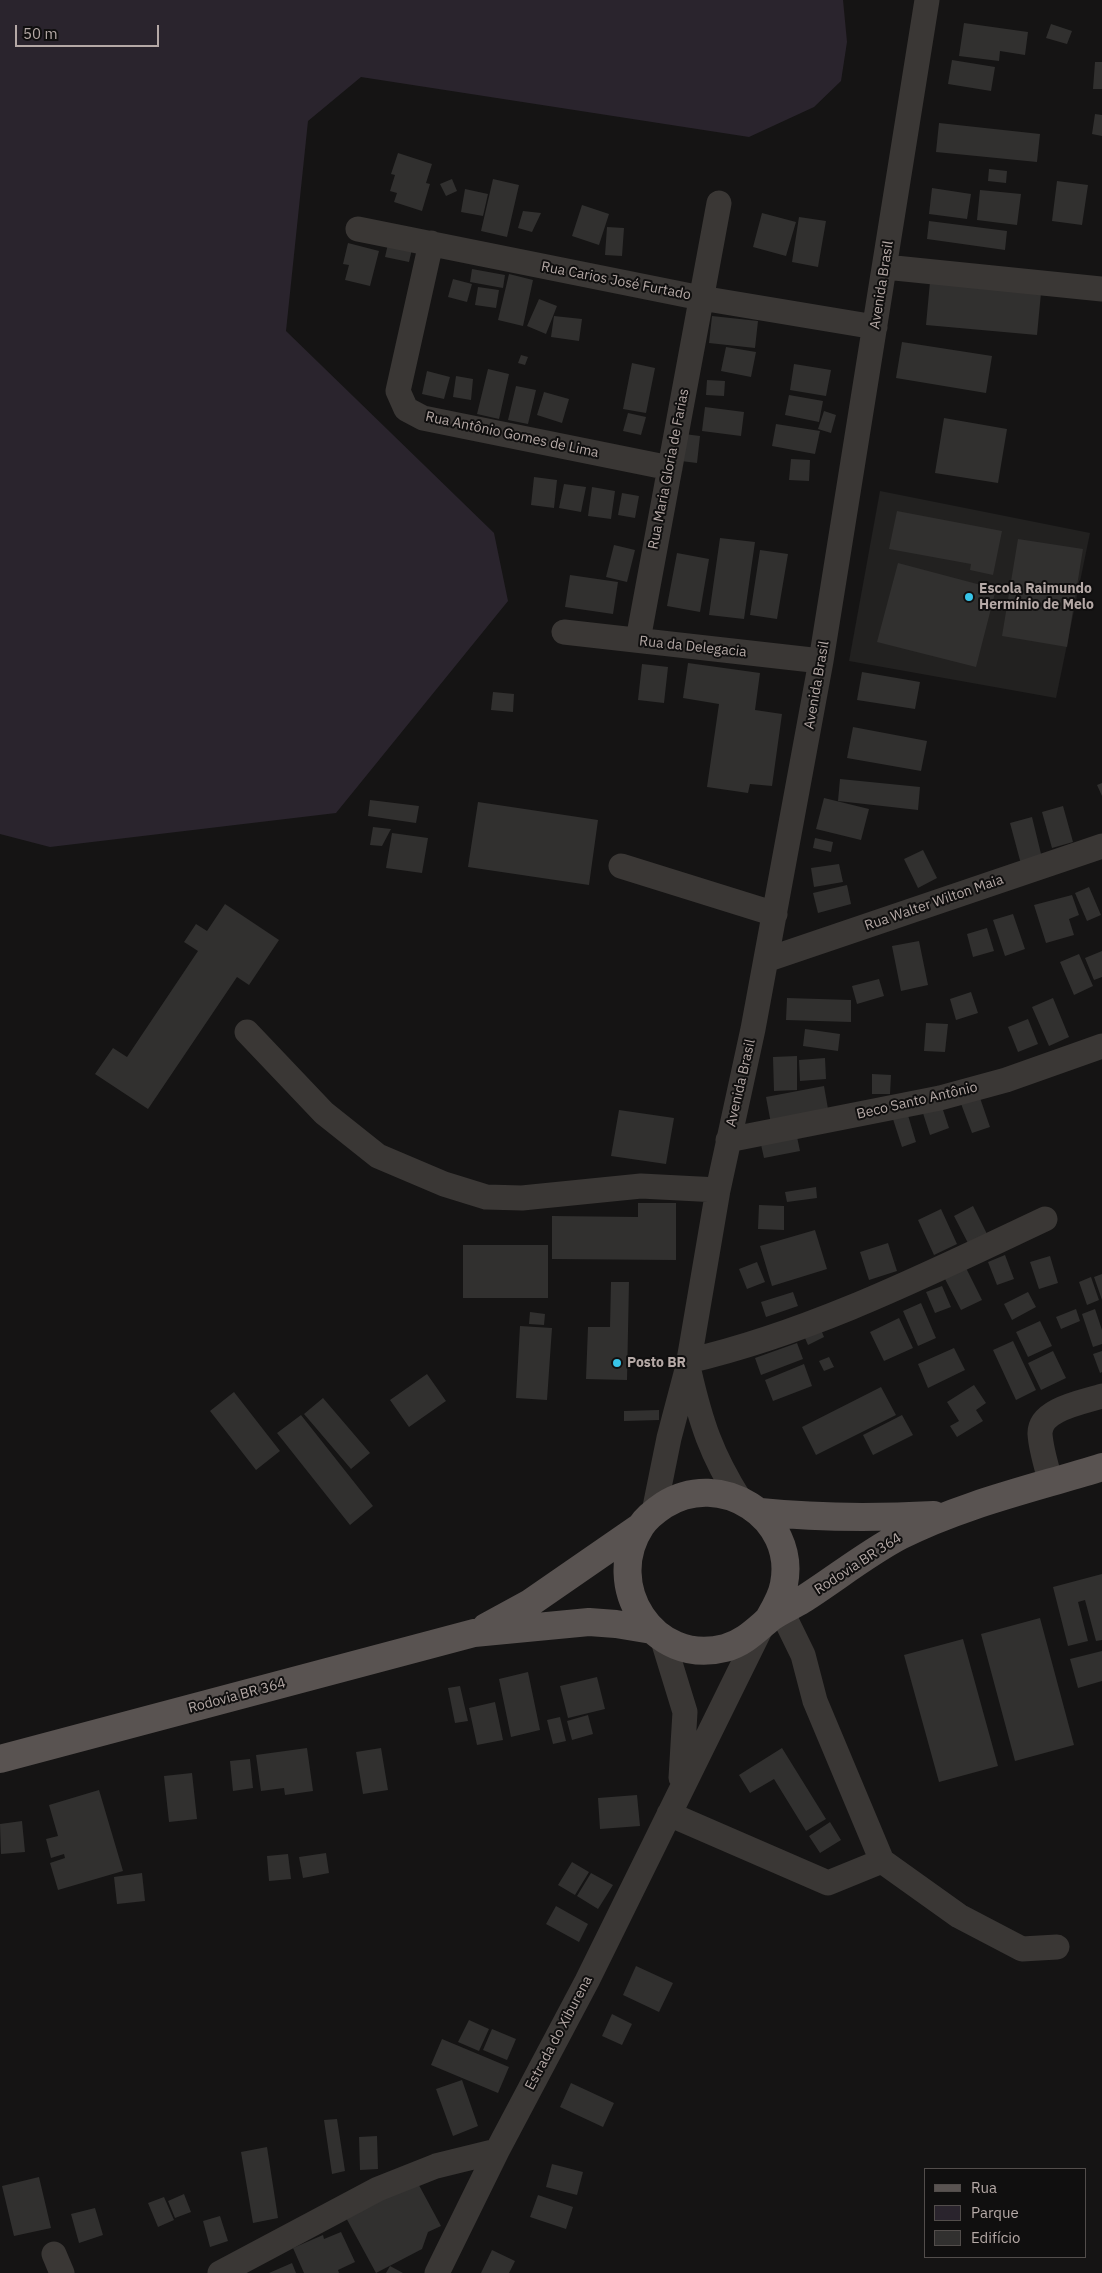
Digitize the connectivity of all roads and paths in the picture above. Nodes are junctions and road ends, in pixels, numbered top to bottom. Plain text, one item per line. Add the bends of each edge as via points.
1 (927, 0) edge
2 (719, 203) dead end
3 (358, 229) dead end
4 (431, 243) junction
5 (885, 267) junction
6 (1102, 289) edge
7 (701, 298) junction
8 (875, 327) junction
9 (670, 468) junction
10 (564, 632) dead end
11 (638, 640) junction
12 (822, 661) junction
13 (1102, 846) edge
14 (621, 866) dead end
15 (775, 914) junction
16 (766, 960) junction
17 (247, 1032) dead end
18 (1102, 1046) edge
19 (728, 1140) junction
20 (718, 1190) junction
21 (1045, 1219) dead end
22 (688, 1364) junction
23 (1102, 1396) edge
24 (1102, 1467) edge
25 (1050, 1483) junction
26 (750, 1506) junction
27 (950, 1514) junction
28 (647, 1520) junction
29 (771, 1620) junction
30 (657, 1633) junction
31 (474, 1634) junction
32 (0, 1759) edge
33 (675, 1803) junction
34 (882, 1861) junction
35 (1057, 1947) dead end
36 (497, 2151) junction
37 (220, 2273) edge
38 (437, 2273) edge

1 - 5 street, Avenida Brasil
2 - 7 street, Rua Maria Gloria de Farias
3 - 4 street, Rua Carios José Furtado
4 - 7 street, Rua Carios José Furtado
4 - 9 street, Rua Antônio Gomes de Lima via 398,390 406,409 423,418
5 - 6 street
5 - 8 street, Avenida Brasil
7 - 8 street, Rua Carios José Furtado
7 - 9 street, Rua Maria Gloria de Farias
8 - 12 street, Avenida Brasil
9 - 11 street, Rua Maria Gloria de Farias
10 - 11 street, Rua da Delegacia
11 - 12 street, Rua da Delegacia
12 - 15 street, Avenida Brasil
13 - 16 street, Rua Walter Wilton Maia
14 - 15 street
15 - 16 street, Avenida Brasil
16 - 19 street, Avenida Brasil
17 - 20 street via 324,1112 378,1156 444,1184 486,1197 522,1198 641,1186
18 - 19 street, Beco Santo Antônio via 1006,1080 940,1098
19 - 20 street, Avenida Brasil
20 - 22 street, Avenida Brasil
21 - 22 street via 911,1282 780,1335
22 - 26 street, Avenida Brasil via 710,1447
22 - 28 street, Avenida Brasil
23 - 25 street via 1051,1414 1043,1422 1040,1432
24 - 25 main road, Rodovia BR 364
25 - 27 main road, Rodovia BR 364
26 - 27 main road, Rodovia BR 364 via 809,1517
26 - 28 main road, Rodovia BR 364 via 718,1493 695,1493 673,1499
26 - 29 main road via 773,1527 785,1564 782,1593
27 - 29 main road, Rodovia BR 364 via 900,1536
28 - 30 main road via 630,1547 626,1570 629,1592 638,1612
28 - 31 main road, Rodovia BR 364 via 530,1603
29 - 30 main road, Rodovia BR 364 via 724,1648 702,1650 681,1646
29 - 33 street, Estrada do Xiburena
29 - 34 street via 803,1655 815,1701
30 - 31 main road, Rodovia BR 364 via 590,1622
30 - 33 street, Estrada do Xiburena via 685,1712
31 - 32 main road, Rodovia BR 364
33 - 34 street via 828,1883
33 - 36 street, Estrada do Xiburena via 587,1981
34 - 35 street via 959,1916 1022,1949
36 - 37 street via 436,2166 378,2189
36 - 38 street, Estrada do Xiburena

